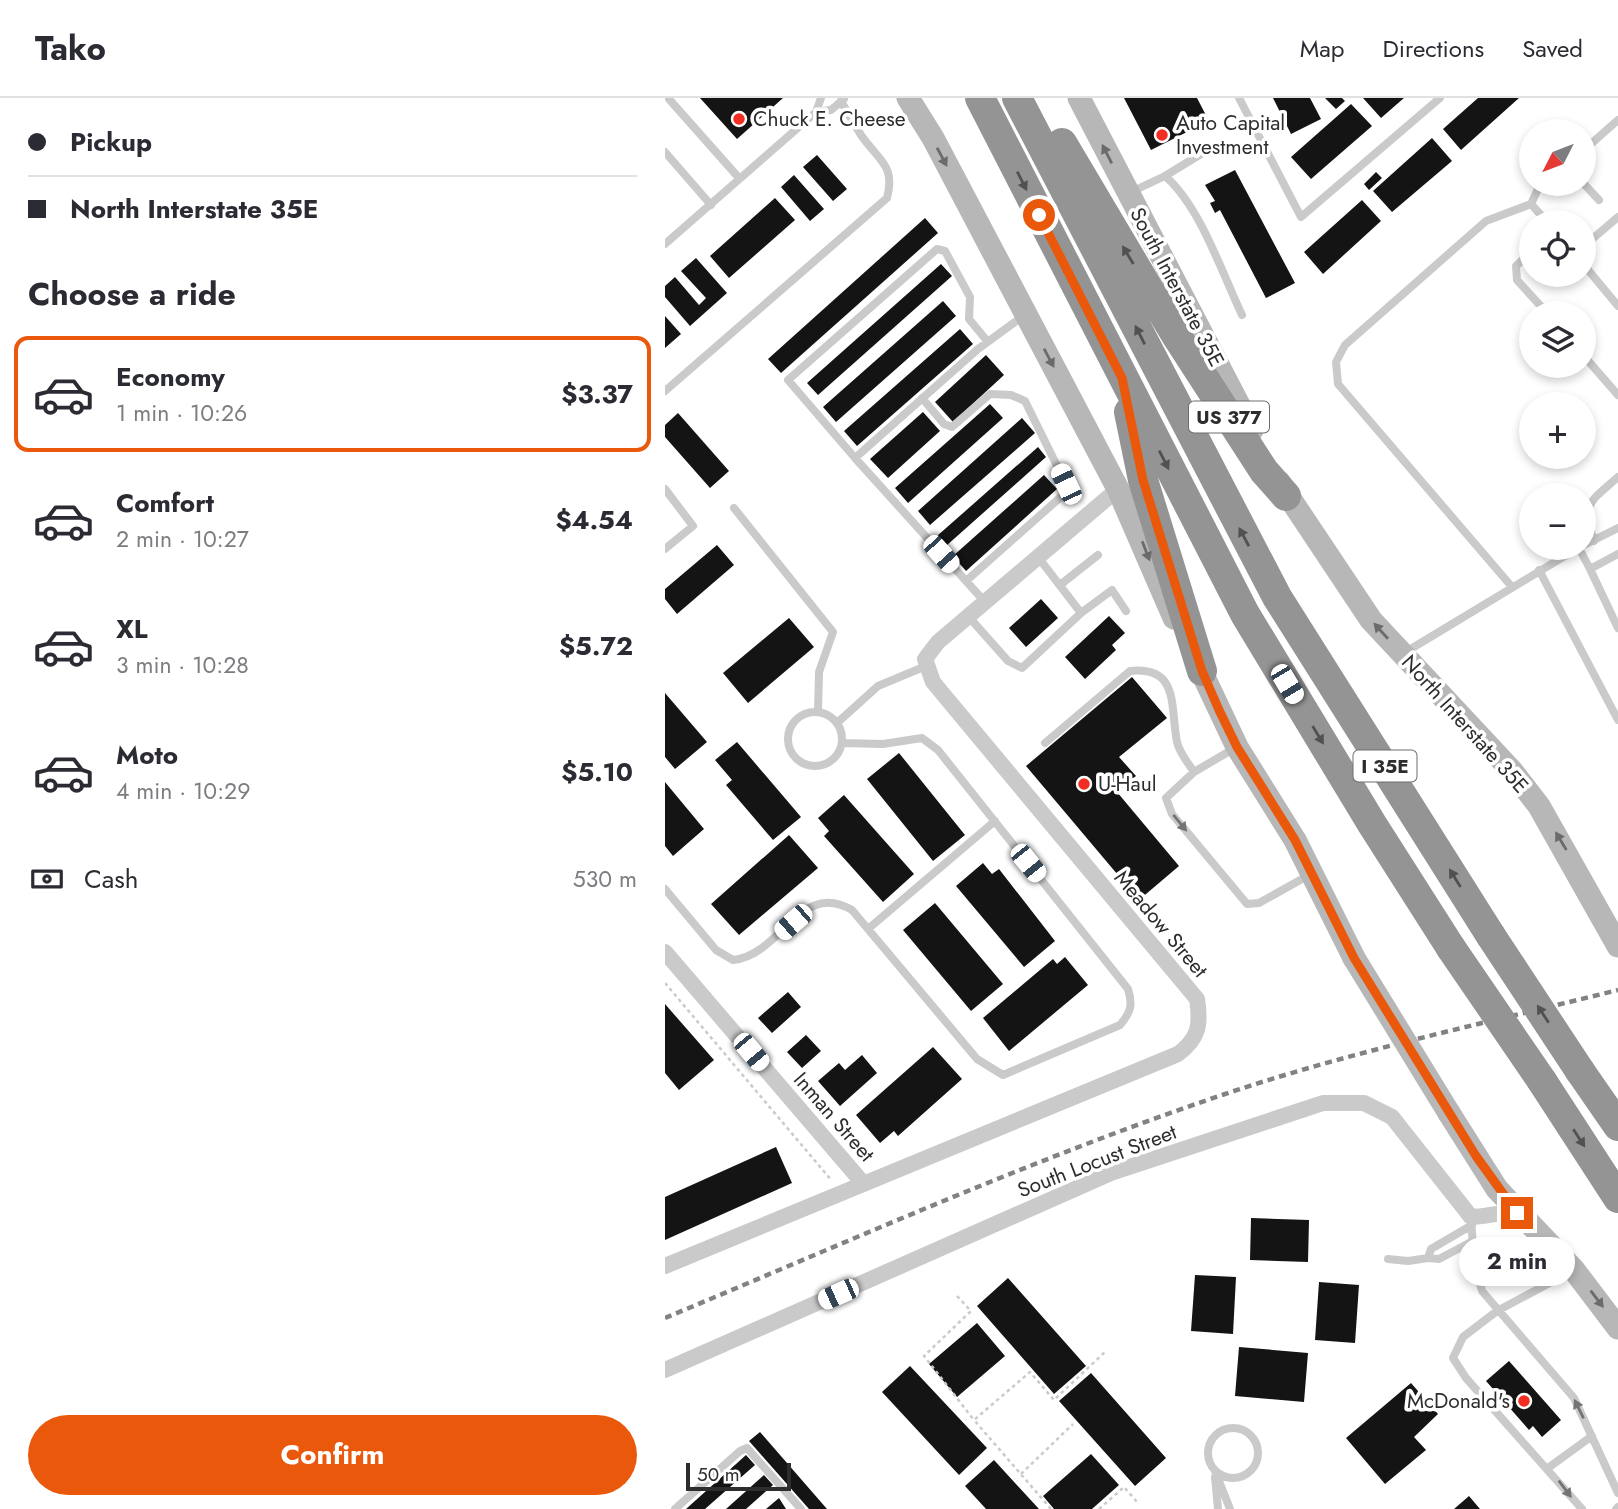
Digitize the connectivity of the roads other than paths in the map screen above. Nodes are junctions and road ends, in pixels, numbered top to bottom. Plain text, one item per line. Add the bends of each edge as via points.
1 (821, 98) edge
2 (908, 98) edge
3 (980, 98) edge
4 (1017, 98) edge
5 (1035, 98) edge
6 (1079, 98) edge
7 (1239, 98) edge
8 (1440, 98) edge
9 (843, 99) edge
10 (668, 100) edge
11 (816, 112) junction
12 (1618, 120) edge
13 (1596, 139) edge
14 (1214, 146) dead end
15 (665, 152) edge
16 (1165, 176) junction
17 (739, 178) junction
18 (1128, 194) junction
19 (1535, 196) edge
20 (1594, 196) edge
21 (1598, 200) dead end
22 (1531, 204) junction
23 (711, 205) junction
24 (1536, 210) edge
25 (1618, 216) edge
26 (1596, 235) edge
27 (665, 244) edge
28 (1519, 263) edge
29 (1596, 279) edge
30 (1519, 282) edge
31 (1523, 287) edge
32 (1535, 301) edge
33 (1618, 306) edge
34 (1026, 314) junction
35 (1242, 315) dead end
36 (988, 342) junction
37 (1596, 370) edge
38 (1122, 378) junction
39 (665, 391) edge
40 (1618, 395) edge
41 (922, 398) junction
42 (855, 458) junction
43 (1618, 477) edge
44 (665, 489) edge
45 (1118, 489) junction
46 (1596, 496) edge
47 (673, 499) junction
48 (1291, 504) junction
49 (665, 505) edge
50 (734, 508) dead end
51 (1618, 528) edge
52 (1596, 540) edge
53 (665, 550) edge
54 (1618, 554) edge
55 (1098, 555) dead end
56 (1038, 556) junction
57 (1557, 560) edge
58 (1585, 560) edge
59 (1590, 569) junction
60 (1539, 570) junction
61 (966, 581) junction
62 (1061, 585) junction
63 (1512, 587) junction
64 (985, 602) junction
65 (1126, 611) dead end
66 (1080, 613) junction
67 (968, 616) junction
68 (1618, 628) edge
69 (1402, 654) junction
70 (926, 666) junction
71 (1202, 671) junction
72 (818, 712) junction
73 (1618, 720) edge
74 (837, 723) junction
75 (842, 743) junction
76 (1045, 743) dead end
77 (1237, 747) junction
78 (1194, 772) junction
79 (995, 821) junction
80 (1312, 873) junction
81 (665, 889) edge
82 (868, 929) junction
83 (1618, 946) edge
84 (665, 952) edge
85 (1618, 1126) edge
86 (862, 1182) junction
87 (1618, 1198) edge
88 (1517, 1213) junction
89 (1472, 1221) junction
90 (1473, 1241) junction
91 (1428, 1258) junction
92 (1388, 1259) dead end
93 (665, 1266) edge
94 (1574, 1270) junction
95 (1497, 1311) junction
96 (1618, 1328) edge
97 (665, 1370) edge
98 (1592, 1436) junction
99 (1548, 1468) junction
100 (1215, 1471) junction
101 (1618, 1493) edge
102 (675, 1509) edge
103 (801, 1509) edge
104 (1218, 1509) edge
105 (1230, 1509) edge
106 (1582, 1509) edge

1 - 11 lane
2 -> 34 main road
3 -> 38 highway, I 35E
85 -> 4 highway, I 35E, bridge via 1491,936 1277,597
48 -> 5 highway, US 377 via 1264,471 1176,335
18 -> 6 main road, South Interstate 35E
7 - 8 lane via 1301,217
9 - 11 lane via 831,110
9 - 39 lane via 862,137 886,164 891,183 887,198
10 - 17 lane
11 - 17 lane
12 - 13 lane
14 - 16 lane
15 - 23 lane
16 - 18 lane
16 - 35 lane via 1199,223
17 - 23 lane
18 - 48 main road, South Interstate 35E
19 - 22 lane
20 - 21 lane
22 - 24 lane
22 - 63 lane via 1486,221 1345,345 1336,362 1338,384
23 - 27 lane
25 - 26 lane
28 - 30 lane
29 - 33 lane
31 - 32 lane
34 - 36 lane
34 -> 45 main road
36 - 41 lane
36 - 42 lane via 969,319 970,297 945,251 937,249 788,380
37 - 40 lane
38 - 71 highway via 1143,480
38 -> 87 highway, I 35E, bridge via 1245,614 1372,824
41 - 42 lane
41 - 61 lane via 952,427 990,394 1011,394 1025,401 1066,484 1063,495
42 - 61 lane
43 - 46 lane
44 - 47 lane
45 - 56 street
45 -> 71 main road via 1166,603
47 - 49 lane
47 - 53 lane via 693,526
69 -> 48 main road, North Interstate 35E via 1371,620
50 - 72 lane via 833,632 820,672
51 - 52 lane
54 - 59 lane
55 - 62 lane
56 - 62 lane
56 - 64 street
57 - 60 lane
58 - 59 lane
59 - 68 lane
60 - 63 lane
60 - 73 lane
61 - 64 lane
62 - 66 lane
63 - 69 lane
64 - 67 street
65 - 66 lane via 1112,590
66 - 67 lane via 1022,668 1008,661
67 - 70 street via 928,651
83 -> 69 main road, North Interstate 35E via 1539,806
70 - 74 lane via 878,686
70 - 86 street, Meadow Street via 933,682 1197,999 1201,1022 1193,1042 1178,1054
71 - 77 main road
72 - 74 lane
72 - 75 lane via 808,713 791,726 789,746 794,756 801,763 822,765 832,761
74 - 75 lane
75 - 79 lane via 883,744 922,738 938,750
76 - 78 lane via 1119,679 1130,671 1144,670 1159,674 1168,685 1178,746
77 - 78 lane
77 - 80 main road
78 -> 80 lane via 1166,798 1173,814 1247,904 1259,903
79 - 82 lane
79 - 82 lane via 1128,989 1132,1003 1120,1025 1003,1075 996,1073 977,1059
80 - 88 main road, bridge via 1354,958 1497,1189
81 - 82 lane via 716,950 733,960 757,953 810,906 824,900 838,901 852,910
84 - 86 street, Inman Street
86 - 93 street, Meadow Street
88 - 89 street via 1501,1211
88 - 94 main road
89 - 90 lane
89 - 91 lane via 1431,1249
89 - 97 street, South Locust Street via 1392,1117 1364,1103 1324,1103 1111,1173
90 - 91 lane via 1440,1259
90 - 95 lane via 1482,1291
91 - 92 lane
94 - 95 lane
94 -> 96 main road
98 -> 95 lane via 1574,1398
95 - 99 lane via 1463,1337 1453,1358
98 - 99 lane
98 - 101 lane
99 -> 106 lane
100 - 100 lane via 1207,1456 1214,1436 1234,1427 1249,1434 1258,1448 1251,1470 1237,1478
100 - 104 lane
100 - 105 lane
102 - 103 lane via 747,1448

